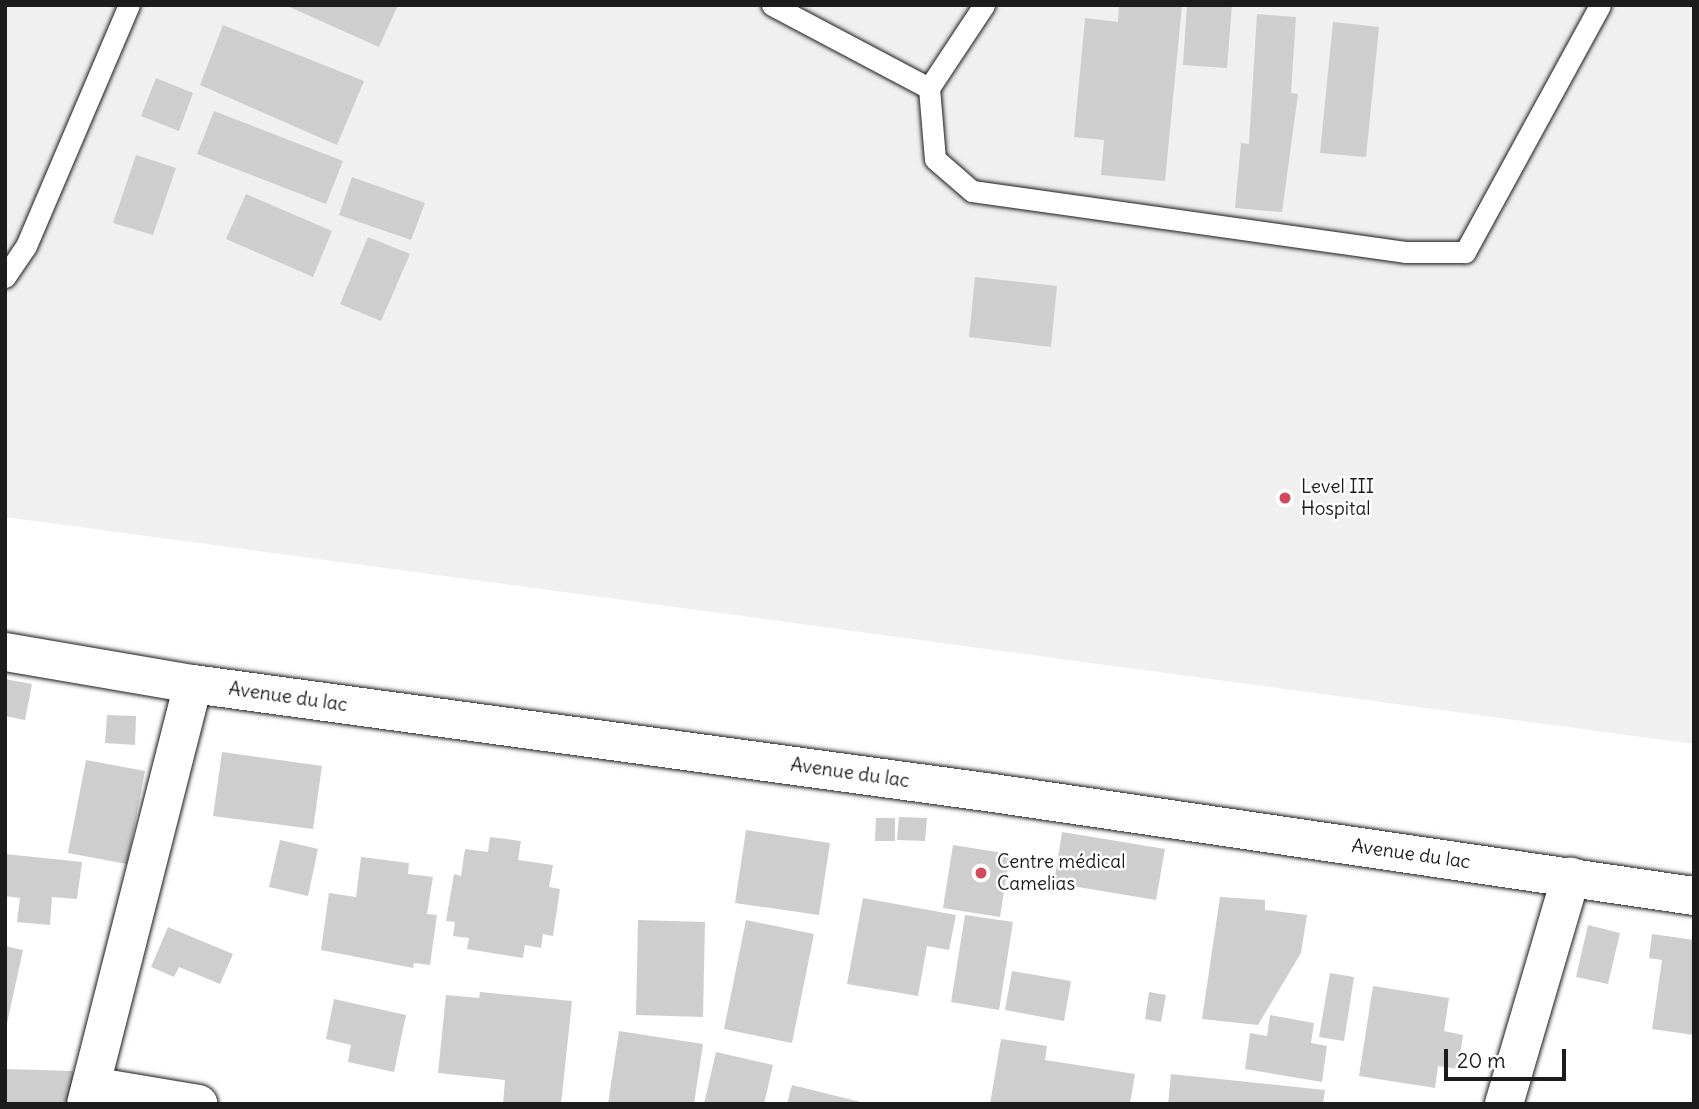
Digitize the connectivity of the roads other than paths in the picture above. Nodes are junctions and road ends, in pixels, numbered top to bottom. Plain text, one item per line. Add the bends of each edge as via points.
1 (129, 5) edge
2 (772, 5) edge
3 (984, 5) edge
4 (1600, 5) edge
5 (929, 88) junction
6 (5, 277) edge
7 (5, 652) edge
8 (193, 684) junction
9 (1571, 877) junction
10 (1694, 896) edge
11 (89, 1095) edge
12 (200, 1104) edge
13 (1504, 1104) edge

1 - 6 lane via 26,246
2 - 5 lane
3 - 5 lane
4 - 5 lane via 1465,252 1405,252 972,191 935,159
7 - 8 main road, Avenue du lac
8 - 9 main road, Avenue du lac
8 - 11 main road
9 - 10 main road, Avenue du lac
9 - 13 main road
11 - 12 main road

